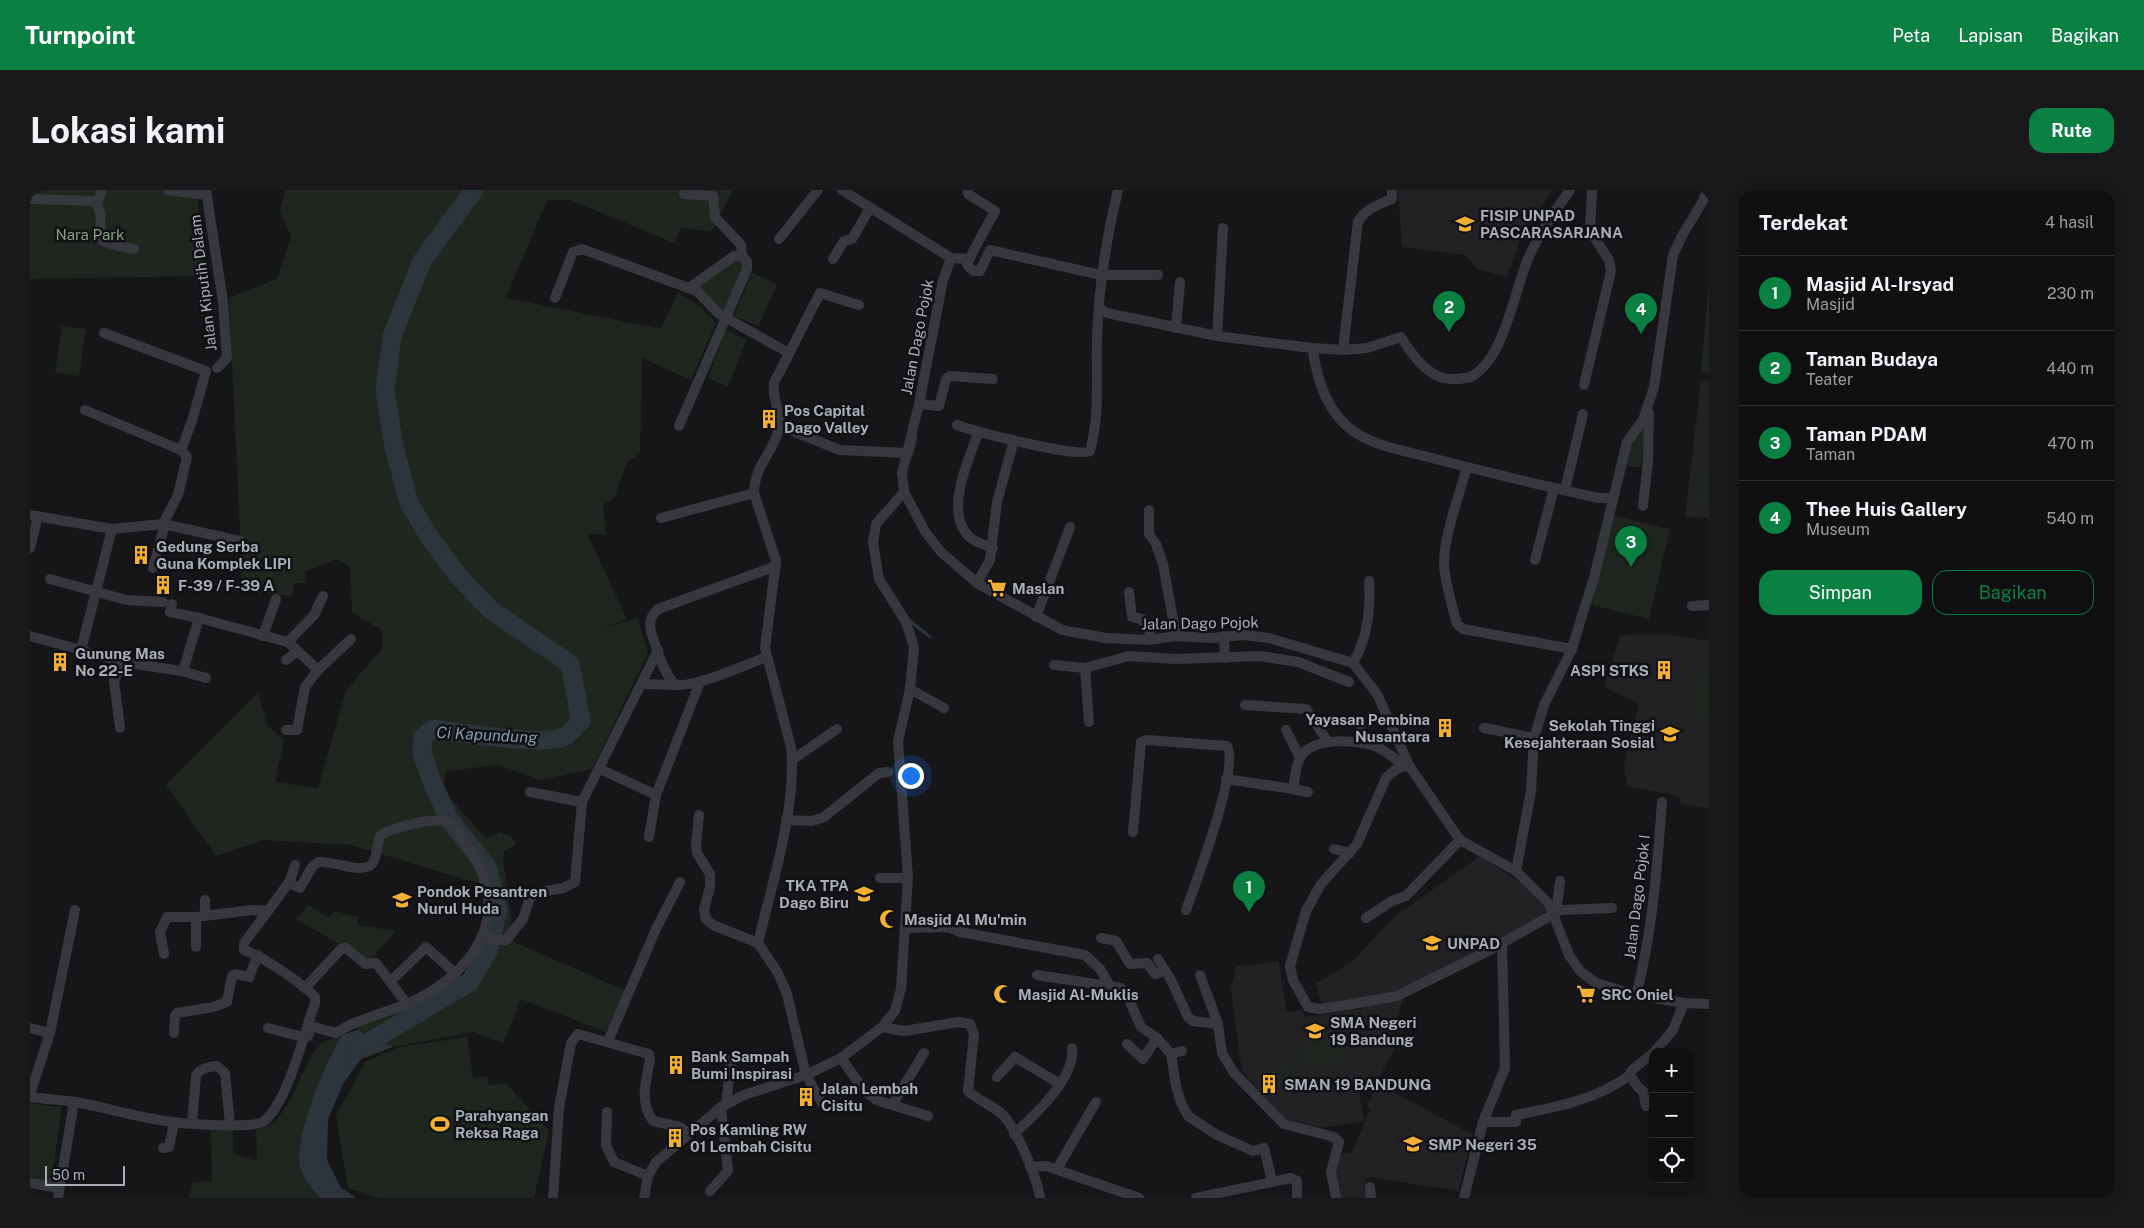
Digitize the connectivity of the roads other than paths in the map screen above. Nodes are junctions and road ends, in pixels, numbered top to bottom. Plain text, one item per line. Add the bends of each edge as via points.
1 (102, 190) edge
2 (168, 190) edge
3 (818, 190) edge
4 (842, 190) edge
5 (968, 190) edge
6 (1118, 190) edge
7 (1392, 190) edge
8 (1570, 190) edge
9 (1592, 190) edge
10 (1707, 190) edge
11 (206, 193) edge
12 (684, 194) dead end
13 (30, 199) edge
14 (1706, 202) edge
15 (97, 203) junction
16 (870, 208) junction
17 (1223, 228) dead end
18 (779, 239) dead end
19 (134, 249) dead end
20 (742, 256) junction
21 (953, 258) junction
22 (833, 259) dead end
23 (967, 259) junction
24 (1101, 275) junction
25 (1158, 275) dead end
26 (1180, 282) dead end
27 (689, 288) junction
28 (555, 298) dead end
29 (859, 305) dead end
30 (1100, 308) junction
31 (726, 318) junction
32 (1176, 328) junction
33 (104, 333) dead end
34 (1217, 336) junction
35 (1312, 348) junction
36 (1343, 350) junction
37 (790, 353) junction
38 (217, 368) dead end
39 (993, 379) dead end
40 (1584, 385) dead end
41 (919, 404) junction
42 (1649, 407) junction
43 (85, 410) dead end
44 (1583, 414) dead end
45 (957, 425) dead end
46 (679, 426) dead end
47 (780, 426) junction
48 (978, 433) junction
49 (1014, 440) junction
50 (181, 450) junction
51 (908, 453) junction
52 (1467, 467) junction
53 (1554, 488) junction
54 (1565, 490) junction
55 (904, 492) junction
56 (754, 493) junction
57 (1613, 498) junction
58 (1643, 506) dead end
59 (1148, 510) dead end
60 (34, 516) edge
61 (661, 518) dead end
62 (164, 524) junction
63 (1070, 527) dead end
64 (112, 528) junction
65 (240, 541) dead end
66 (30, 548) edge
67 (993, 548) junction
68 (1536, 560) dead end
69 (776, 566) junction
70 (153, 568) dead end
71 (50, 579) dead end
72 (977, 582) junction
73 (1369, 582) dead end
74 (98, 592) junction
75 (1129, 592) dead end
76 (323, 596) dead end
77 (276, 599) dead end
78 (1709, 605) edge
79 (1692, 606) dead end
80 (1036, 617) junction
81 (199, 618) junction
82 (30, 636) edge
83 (263, 636) junction
84 (1176, 636) junction
85 (1224, 636) junction
86 (351, 639) dead end
87 (1149, 640) junction
88 (288, 642) junction
89 (1572, 649) junction
90 (81, 650) junction
91 (658, 650) junction
92 (298, 651) junction
93 (766, 657) junction
94 (1225, 658) junction
95 (286, 660) dead end
96 (122, 662) junction
97 (1353, 663) junction
98 (1054, 664) dead end
99 (1085, 668) junction
100 (318, 670) junction
101 (181, 671) junction
102 (206, 678) dead end
103 (700, 682) junction
104 (1349, 682) dead end
105 (642, 684) junction
106 (679, 685) junction
107 (910, 689) junction
108 (1246, 705) dead end
109 (944, 708) dead end
110 (1090, 722) dead end
111 (1360, 723) dead end
112 (120, 728) dead end
113 (1484, 728) dead end
114 (837, 729) dead end
115 (286, 730) dead end
116 (1286, 730) dead end
117 (1534, 738) junction
118 (1328, 742) junction
119 (1362, 743) junction
120 (1300, 758) junction
121 (792, 760) junction
122 (1407, 767) junction
123 (600, 769) junction
124 (888, 772) dead end
125 (1226, 779) junction
126 (1293, 789) junction
127 (530, 792) dead end
128 (1308, 792) dead end
129 (656, 795) junction
130 (582, 802) junction
131 (1662, 802) dead end
132 (699, 815) dead end
133 (786, 820) junction
134 (1133, 832) dead end
135 (649, 837) dead end
136 (1460, 840) junction
137 (1334, 849) dead end
138 (1350, 853) junction
139 (295, 865) dead end
140 (1516, 872) junction
141 (880, 878) dead end
142 (908, 878) junction
143 (1560, 881) dead end
144 (680, 882) dead end
145 (288, 883) junction
146 (206, 900) dead end
147 (1612, 908) dead end
148 (75, 910) dead end
149 (1186, 910) dead end
150 (268, 911) junction
151 (1553, 911) junction
152 (200, 916) junction
153 (1366, 918) dead end
154 (905, 928) junction
155 (483, 935) junction
156 (1101, 938) dead end
157 (758, 943) junction
158 (1502, 944) junction
159 (196, 947) dead end
160 (164, 954) dead end
161 (258, 955) junction
162 (1158, 959) dead end
163 (1165, 971) junction
164 (456, 974) junction
165 (1037, 975) dead end
166 (1200, 975) dead end
167 (390, 982) junction
168 (1110, 986) junction
169 (306, 988) junction
170 (1636, 995) junction
171 (1684, 1003) junction
172 (407, 1004) junction
173 (1709, 1004) edge
174 (1218, 1024) junction
175 (882, 1027) junction
176 (30, 1028) edge
177 (268, 1028) dead end
178 (50, 1033) junction
179 (174, 1033) dead end
180 (303, 1037) junction
181 (1156, 1038) junction
182 (608, 1041) junction
183 (1127, 1044) dead end
184 (1072, 1048) dead end
185 (1657, 1048) edge
186 (1182, 1050) dead end
187 (299, 1053) junction
188 (924, 1053) dead end
189 (1171, 1054) junction
190 (1649, 1055) edge
191 (732, 1057) dead end
192 (841, 1058) junction
193 (806, 1075) junction
194 (1630, 1075) junction
195 (997, 1077) dead end
196 (1060, 1084) junction
197 (30, 1096) edge
198 (74, 1102) junction
199 (1096, 1102) dead end
200 (823, 1104) dead end
201 (724, 1105) junction
202 (892, 1105) junction
203 (1646, 1106) dead end
204 (607, 1112) dead end
205 (928, 1116) dead end
206 (174, 1122) junction
207 (1483, 1122) junction
208 (192, 1123) junction
209 (230, 1125) junction
210 (689, 1134) junction
211 (1014, 1134) junction
212 (163, 1148) dead end
213 (1030, 1167) junction
214 (1057, 1170) junction
215 (648, 1176) junction
216 (1272, 1181) junction
217 (30, 1183) edge
218 (1370, 1186) dead end
219 (710, 1191) dead end
220 (59, 1193) edge
221 (553, 1198) edge
222 (644, 1198) edge
223 (1040, 1198) edge
224 (1139, 1198) edge
225 (1196, 1198) edge
226 (1297, 1198) edge
227 (1336, 1198) edge
228 (1371, 1198) edge
229 (1464, 1198) edge

1 - 15 street
2 - 11 street
3 - 18 street
4 - 16 street
5 - 23 street via 968,194 995,211
6 - 24 street
7 - 36 street via 1392,199 1371,207 1358,221
8 - 36 street via 1529,256 1495,352 1472,376 1442,379 1408,350 1401,337 1368,348
9 - 40 street via 1590,231 1609,260 1611,271
10 - 14 street
11 - 38 street, Jalan Kiputih Dalam via 225,323 227,358
12 - 20 street via 713,196 715,217 741,245
13 - 15 street via 90,200
14 - 42 street via 1683,234 1671,262
15 - 19 street via 103,240
16 - 21 street
16 - 22 street via 852,239 844,241
17 - 34 street
20 - 27 street via 734,256
20 - 31 street via 747,261 747,270
21 - 23 street
21 - 41 street, Jalan Dago Pojok via 943,280
23 - 24 street via 967,265 973,271 980,271 990,250
24 - 25 street
24 - 30 street
26 - 32 street
27 - 28 street via 582,249 573,252
27 - 31 street via 697,291
29 - 37 street via 820,293
30 - 32 street via 1107,313
30 - 49 street via 1097,393 1090,451 1083,454
31 - 37 street
31 - 46 street
32 - 34 street
33 - 50 street via 206,371
34 - 35 street
35 - 36 street
35 - 52 street via 1316,375 1323,393 1333,410 1357,434 1391,447
37 - 47 street via 773,387
39 - 41 street via 950,376 946,379 940,406
41 - 51 street, Jalan Dago Pojok
42 - 57 street via 1627,442
42 - 58 street
43 - 50 street
44 - 54 street
45 - 48 street
47 - 51 street via 840,450
47 - 56 street via 758,469
48 - 49 street
48 - 67 street via 964,471 958,512 966,534
49 - 67 street via 997,502
50 - 62 street via 187,457 178,494
51 - 55 street, Jalan Dago Pojok via 902,473
52 - 53 street
52 - 89 street via 1444,562 1457,624 1463,628
53 - 54 street
53 - 68 street
54 - 57 street
55 - 72 street, Jalan Dago Pojok via 926,533 941,552
55 - 107 street via 876,524 873,542 879,579 913,638
56 - 61 street
56 - 69 street
57 - 89 street via 1594,578
59 - 84 street via 1150,534 1163,564
60 - 64 street
60 - 66 street
62 - 64 street
62 - 65 street
62 - 70 street
63 - 80 street
64 - 74 street
67 - 72 street
69 - 91 street via 658,609 650,619 649,627
69 - 93 street via 765,639
71 - 74 street
72 - 80 street, Jalan Dago Pojok
73 - 97 street via 1370,599 1363,647
74 - 81 street via 126,600 167,603 170,612
74 - 90 street
75 - 87 street via 1132,617 1142,619 1150,626
76 - 88 street via 314,615
77 - 83 street
78 - 79 street
80 - 87 street, Jalan Dago Pojok via 1072,633
81 - 83 street
81 - 101 street
82 - 90 street
83 - 88 street
84 - 85 street, Jalan Dago Pojok
84 - 87 street, Jalan Dago Pojok
85 - 94 street
85 - 97 street, Jalan Dago Pojok via 1269,638
86 - 100 street
88 - 92 street
89 - 117 street via 1544,705
90 - 96 street
91 - 105 street
91 - 106 street via 671,679
92 - 95 street
92 - 100 street
93 - 103 street
93 - 121 street
94 - 99 street via 1128,656
94 - 104 street via 1282,658
96 - 101 street
96 - 112 street via 114,681
97 - 122 street via 1377,694
98 - 99 street
99 - 110 street
100 - 115 street via 302,693 297,730
101 - 102 street
103 - 106 street
103 - 129 street
105 - 106 street
105 - 123 street
107 - 109 street
107 - 142 street via 898,742
108 - 118 street via 1306,709
111 - 119 street
113 - 117 street
114 - 121 street
116 - 120 street
117 - 140 street via 1531,791
118 - 119 street
118 - 120 street via 1308,750
119 - 122 street via 1379,748
120 - 126 street
121 - 133 street
122 - 136 street
122 - 138 street via 1386,778 1374,810
123 - 129 street
123 - 130 street
124 - 133 street via 879,773 824,817 812,821
125 - 126 street
125 - 134 street via 1230,753 1224,745 1142,742
125 - 149 street via 1214,830
126 - 128 street
127 - 130 street
129 - 135 street
130 - 155 street via 575,882 563,888 535,893 529,900 523,919 506,940 494,940
131 - 170 street, Jalan Dago Pojok I via 1650,932
132 - 157 street via 697,853 710,874 704,909 706,919 713,925
133 - 157 street
136 - 140 street
136 - 153 street via 1406,896
137 - 138 street
138 - 158 street via 1321,884 1306,911 1290,966 1293,980 1308,1008 1320,1009 1397,996
139 - 145 street
140 - 151 street
141 - 142 street
142 - 154 street
143 - 151 street
144 - 182 street
145 - 150 street
145 - 155 street via 300,888 312,867 322,861 361,869 369,867 373,863 378,840 384,833 418,822 449,822 484,875 490,909
146 - 152 street
147 - 151 street
148 - 178 street
150 - 152 street
150 - 161 street via 243,946 244,950
151 - 158 street
151 - 170 street via 1569,955 1580,972 1596,983
152 - 159 street
152 - 160 street via 172,916 163,921 160,932
154 - 168 street via 948,928 1085,955 1100,969
154 - 175 street via 901,989 895,1011
155 - 164 street
156 - 163 street via 1116,941 1130,964 1147,963 1156,974
157 - 193 street via 778,973 787,994
158 - 207 street via 1505,1068
161 - 169 street
161 - 179 street via 249,977 232,976 227,1002 177,1013
162 - 163 street
163 - 174 street via 1190,1020
164 - 167 street via 426,947
164 - 172 street
165 - 168 street
166 - 174 street
167 - 169 street via 374,962 366,964 342,948
167 - 172 street
168 - 181 street via 1121,988 1126,993 1140,1026
169 - 180 street via 315,998 315,1003
170 - 171 street
171 - 173 street
171 - 185 street via 1673,1030
172 - 187 street via 354,1023 335,1034 311,1026 305,1049
174 - 227 street via 1222,1053 1255,1097 1284,1124 1334,1137 1339,1142 1331,1170
175 - 192 street
175 - 211 street via 904,1031 959,1022 970,1024 974,1034 968,1091 1001,1114
176 - 178 street
177 - 180 street
178 - 197 street
180 - 187 street
181 - 183 street via 1142,1059
181 - 189 street
182 - 210 street via 649,1054 643,1096 648,1115 652,1121 680,1127
182 - 221 street via 578,1034 571,1043 555,1135
184 - 196 street via 1073,1059
186 - 189 street
187 - 209 street via 277,1104 263,1122
188 - 202 street
189 - 216 street via 1176,1086 1188,1116 1216,1135 1254,1151 1264,1148
190 - 194 street
191 - 201 street
192 - 193 street
192 - 202 street via 864,1090 876,1100
193 - 200 street
193 - 201 street via 776,1083
194 - 203 street via 1643,1090
194 - 207 street via 1614,1087 1589,1098 1516,1115 1516,1122
195 - 196 street via 1015,1057
196 - 211 street
197 - 198 street
198 - 206 street
198 - 220 street
199 - 214 street
201 - 210 street
201 - 219 street via 728,1171
202 - 205 street
204 - 215 street via 606,1146 610,1156 621,1167
206 - 208 street
206 - 212 street via 169,1147
207 - 229 street
208 - 209 street
208 - 209 street via 196,1076 199,1071 218,1066 225,1073
210 - 215 street via 656,1162
211 - 213 street
213 - 214 street
213 - 223 street
214 - 224 street
215 - 222 street
216 - 225 street
216 - 226 street via 1296,1179
217 - 220 street
218 - 228 street

